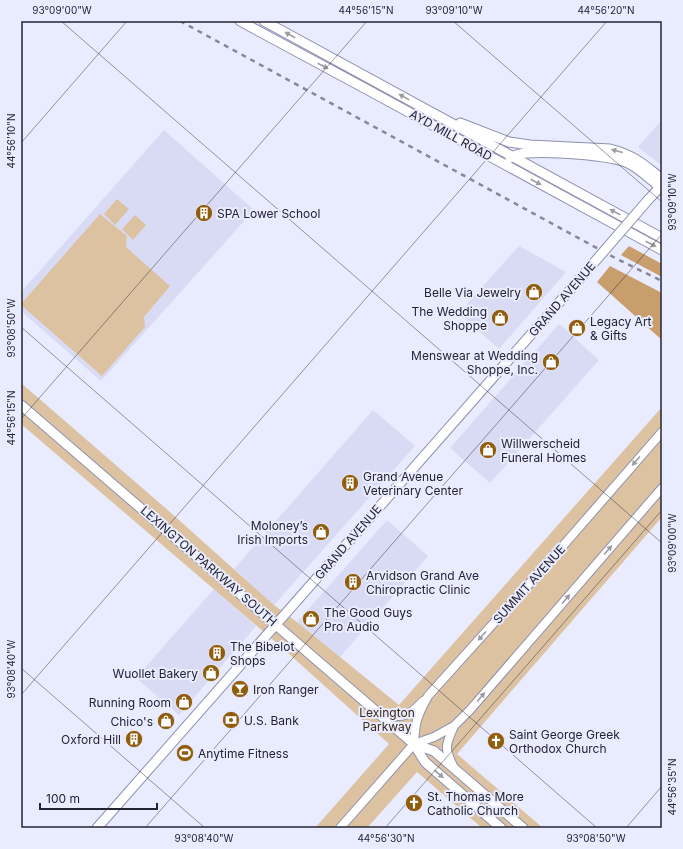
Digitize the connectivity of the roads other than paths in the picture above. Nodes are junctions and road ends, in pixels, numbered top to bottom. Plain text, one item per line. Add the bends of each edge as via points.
1 (240, 21) edge
2 (264, 21) edge
3 (437, 115) junction
4 (512, 157) junction
5 (502, 163) junction
6 (661, 184) edge
7 (662, 238) edge
8 (662, 250) edge
9 (21, 405) edge
10 (662, 432) edge
11 (662, 488) edge
12 (276, 624) junction
13 (428, 696) junction
14 (378, 713) junction
15 (454, 726) junction
16 (414, 744) junction
17 (455, 770) junction
18 (97, 828) edge
19 (340, 828) edge
20 (502, 828) edge
21 (523, 828) edge

1 -> 5 main road, AYD MILL ROAD
3 -> 2 main road, AYD MILL ROAD
3 - 4 main road, AYD MILL ROAD
6 -> 3 main road via 640,161 622,152 509,142
4 - 5 main road
4 - 6 main road via 527,153 556,153 610,158 627,163
7 -> 4 main road, AYD MILL ROAD
5 -> 8 main road, AYD MILL ROAD
6 - 12 main road, GRAND AVENUE, bridge
9 - 12 main road, LEXINGTON PARKWAY SOUTH
10 -> 13 street, SUMMIT AVENUE
15 -> 11 street
12 - 14 main road, LEXINGTON PARKWAY SOUTH
12 - 18 main road, GRAND AVENUE
13 - 14 street via 412,711 402,716
13 - 16 street, SUMMIT AVENUE via 417,718
14 - 16 main road, LEXINGTON PARKWAY SOUTH
15 - 16 street
15 - 17 street via 446,750
16 - 17 main road via 434,751
16 - 19 street
16 -> 20 main road via 425,762
17 - 21 main road

